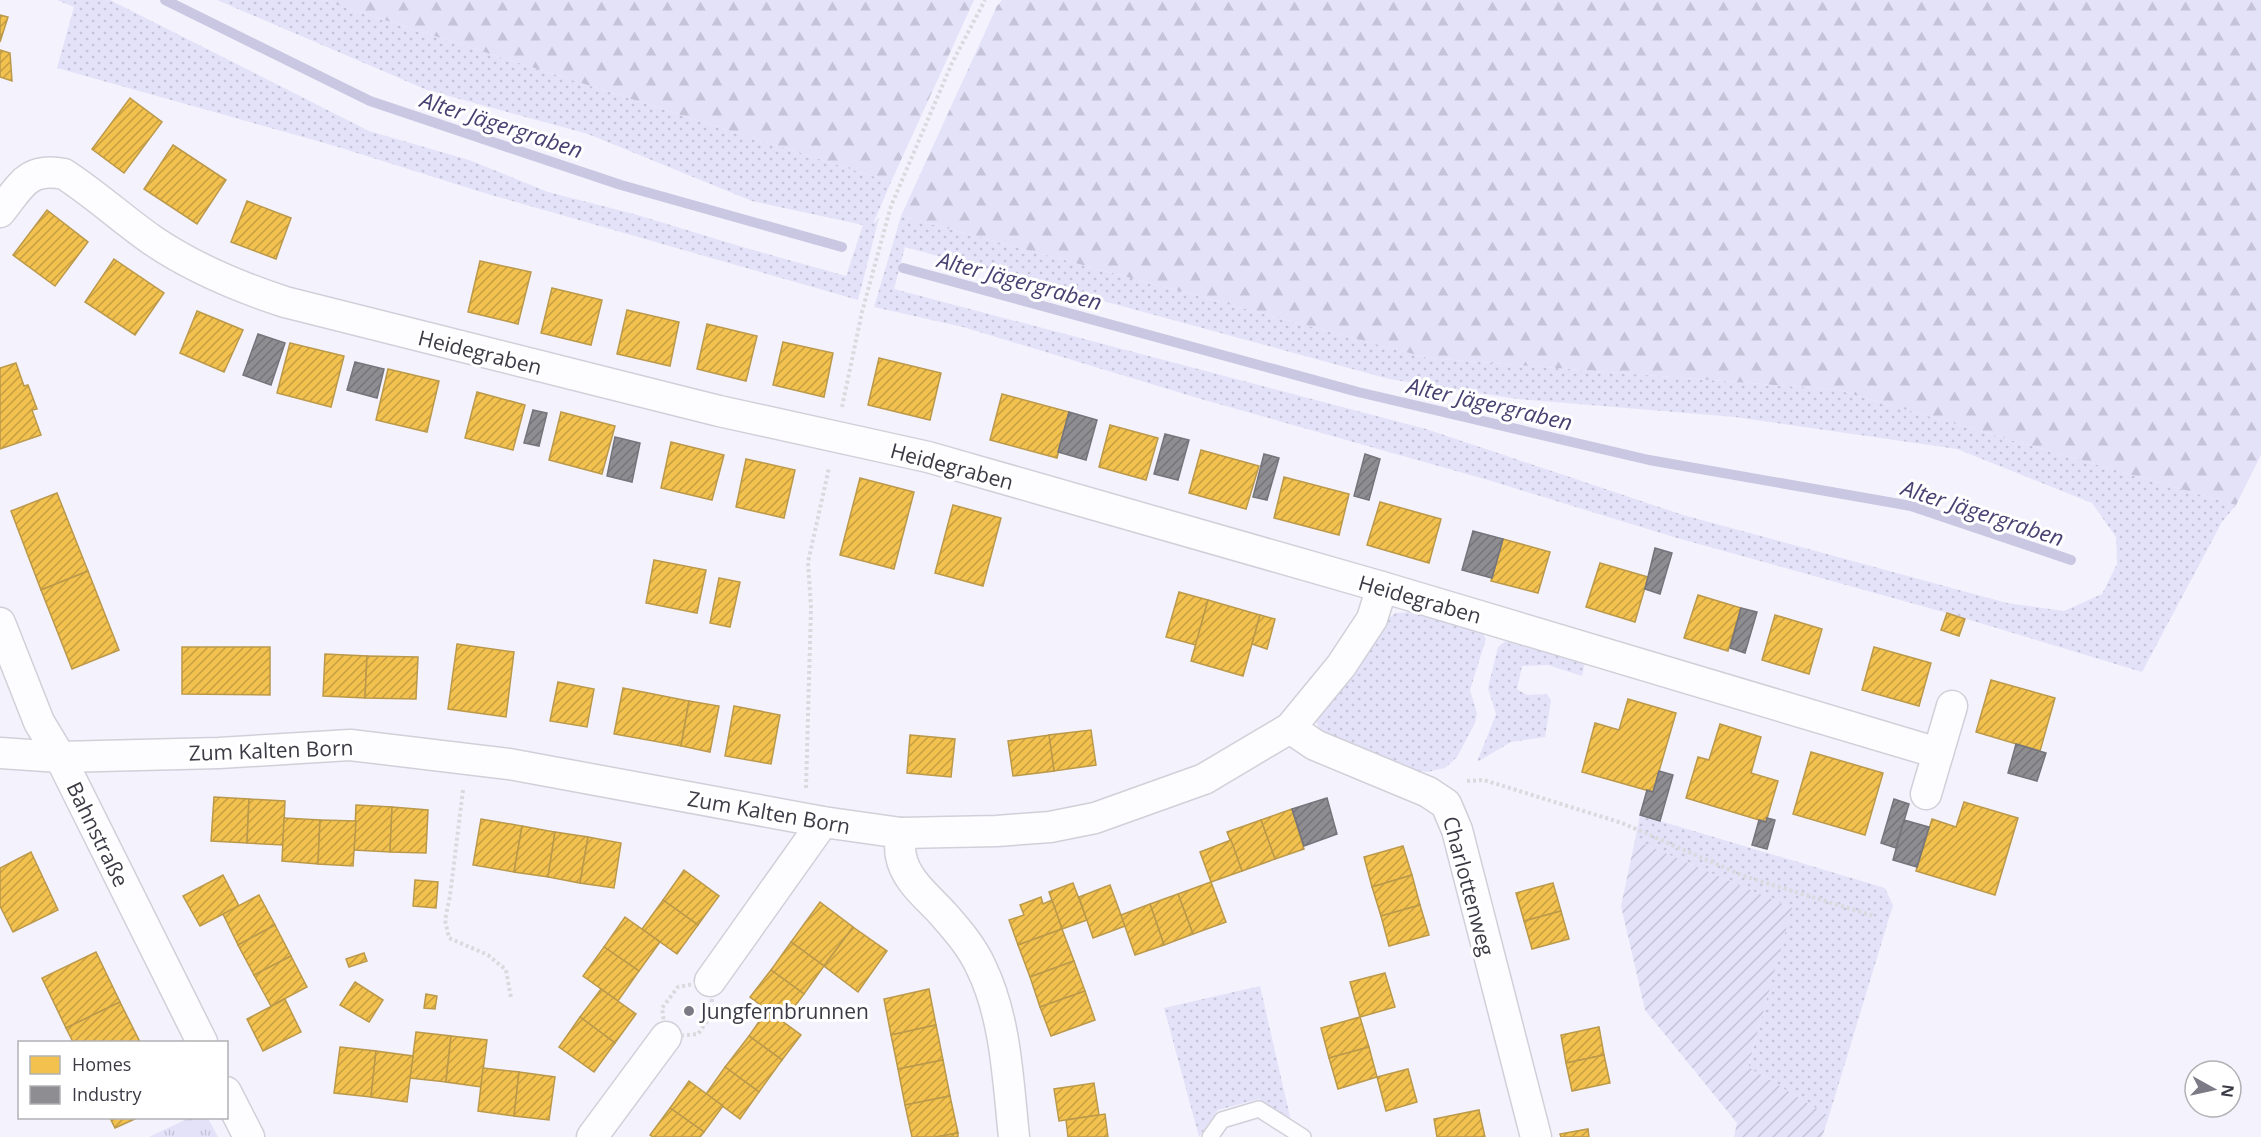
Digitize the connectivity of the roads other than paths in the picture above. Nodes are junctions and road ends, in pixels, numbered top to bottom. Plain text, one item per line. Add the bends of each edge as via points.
1 (0, 212) edge
2 (1382, 587) junction
3 (0, 623) edge
4 (1952, 706) dead end
5 (1290, 728) junction
6 (0, 753) edge
7 (1938, 753) junction
8 (60, 757) junction
9 (1926, 794) dead end
10 (814, 821) junction
11 (901, 833) junction
12 (710, 981) dead end
13 (666, 1037) dead end
14 (202, 1041) edge
15 (228, 1096) edge
16 (249, 1137) edge
17 (592, 1137) edge
18 (1014, 1137) edge
19 (1210, 1137) edge
20 (1303, 1137) edge
21 (1536, 1137) edge

1 - 2 street, Heidegraben via 37,172 64,174 152,240 199,268 285,302 835,438 928,457
2 - 5 street, Zum Kalten Born via 1372,619 1341,666
2 - 7 street, Heidegraben
3 - 8 street, Bahnstraße via 39,722
4 - 7 street
5 - 11 street, Zum Kalten Born via 1204,779 1095,818 1050,827
5 - 21 street, Charlottenweg via 1315,744 1428,792 1446,804 1457,830
6 - 8 street, Zum Kalten Born
7 - 9 street
8 - 10 street, Zum Kalten Born via 350,745 509,764
8 - 14 street, Bahnstraße
10 - 11 street, Zum Kalten Born
10 - 12 street
11 - 18 street via 901,857 914,883 965,939 990,989 1006,1064
13 - 17 street
15 - 16 street
19 - 20 lane via 1222,1120 1259,1109

